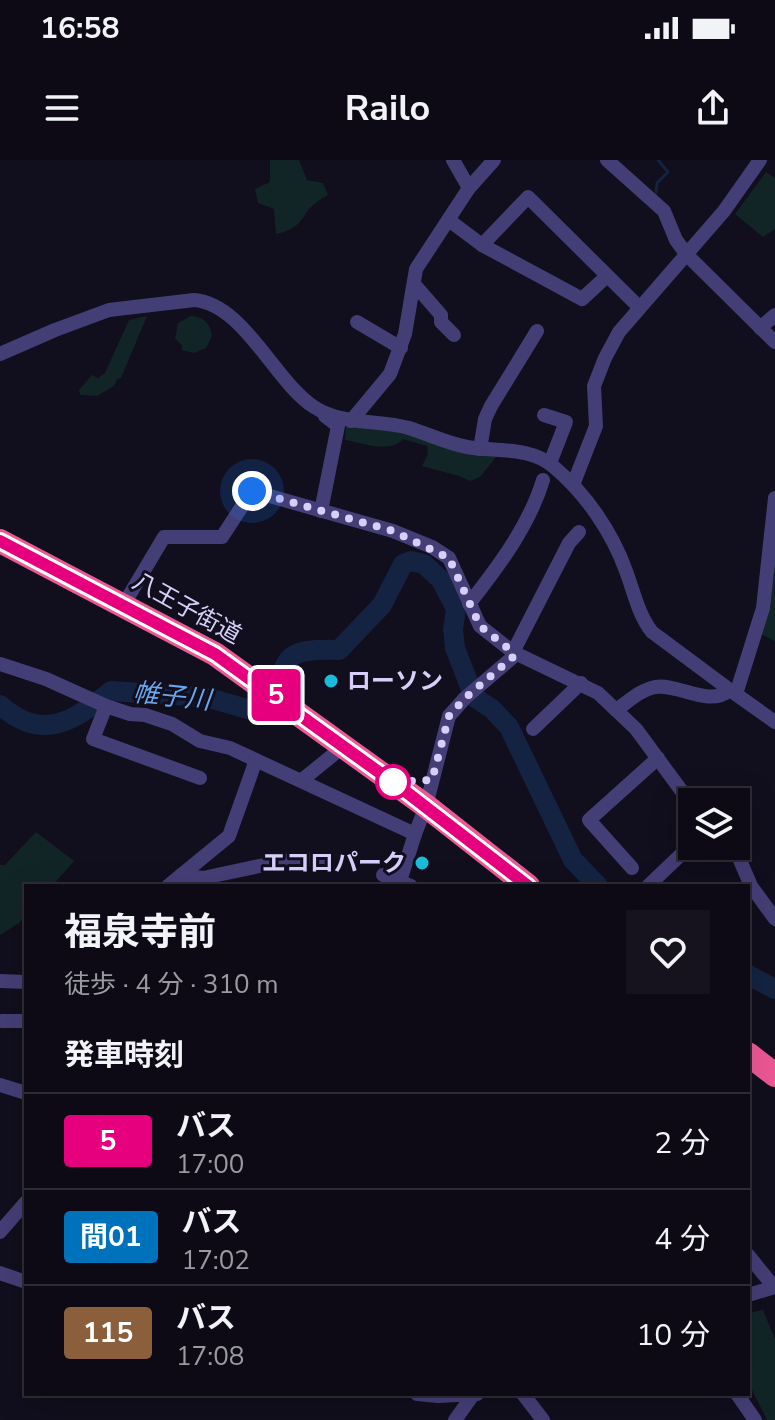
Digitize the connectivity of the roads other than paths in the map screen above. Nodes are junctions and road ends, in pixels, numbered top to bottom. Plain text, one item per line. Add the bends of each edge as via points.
1 (453, 160) edge
2 (494, 160) edge
3 (607, 160) edge
4 (759, 160) edge
5 (469, 188) junction
6 (450, 221) junction
7 (482, 245) junction
8 (687, 255) junction
9 (607, 276) junction
10 (414, 284) junction
11 (639, 307) junction
12 (775, 315) edge
13 (357, 322) dead end
14 (760, 328) junction
15 (537, 331) dead end
16 (454, 335) dead end
17 (775, 342) edge
18 (401, 348) junction
19 (0, 354) edge
20 (323, 411) junction
21 (544, 415) dead end
22 (351, 421) junction
23 (480, 449) junction
24 (550, 463) junction
25 (543, 480) dead end
26 (573, 485) junction
27 (775, 498) edge
28 (321, 511) junction
29 (579, 532) dead end
30 (0, 541) edge
31 (772, 546) edge
32 (124, 604) junction
33 (469, 604) junction
34 (513, 652) junction
35 (0, 664) edge
36 (581, 683) junction
37 (733, 692) junction
38 (106, 706) junction
39 (616, 710) junction
40 (775, 722) edge
41 (533, 729) dead end
42 (344, 746) junction
43 (658, 758) junction
44 (256, 760) junction
45 (200, 778) dead end
46 (302, 780) junction
47 (680, 788) edge
48 (426, 806) junction
49 (415, 834) junction
50 (678, 857) edge
51 (321, 859) dead end
52 (740, 860) edge
53 (632, 868) dead end
54 (181, 875) junction
55 (383, 875) dead end
56 (214, 881) edge
57 (404, 883) edge
58 (170, 884) edge
59 (525, 884) edge
60 (650, 884) edge
61 (775, 919) edge
62 (0, 981) edge
63 (24, 982) edge
64 (2, 1021) edge
65 (24, 1021) edge
66 (750, 1056) edge
67 (775, 1075) edge
68 (0, 1085) edge
69 (24, 1092) edge
70 (24, 1204) edge
71 (0, 1232) edge
72 (750, 1257) edge
73 (0, 1273) edge
74 (24, 1281) edge
75 (775, 1287) edge
76 (750, 1294) edge
77 (474, 1396) edge
78 (525, 1396) edge
79 (738, 1396) edge
80 (748, 1416) edge
81 (455, 1420) edge
82 (543, 1420) edge

1 - 5 street
2 - 5 street
3 - 8 street via 664,211
4 - 8 street
5 - 6 street
6 - 7 street
6 - 10 street via 416,269
7 - 9 street via 582,299
7 - 9 street via 528,197
8 - 11 street
8 - 14 street
9 - 11 street
10 - 16 street
10 - 18 street
11 - 26 street via 619,332 594,386 596,426
12 - 14 street
13 - 18 street
14 - 17 street
15 - 23 street via 491,406
18 - 22 street via 390,374
19 - 20 street via 109,310 206,301 246,332 292,390
20 - 22 street
20 - 28 street via 338,426
21 - 24 street via 566,422
22 - 23 street via 406,427
23 - 24 street via 526,453
24 - 26 street
25 - 33 street via 500,564
26 - 37 street via 597,514 625,567 643,621
27 - 31 street
28 - 32 street via 252,491 222,537 164,537
28 - 33 street via 393,531 449,558
29 - 34 street
30 - 32 highway, 八王子街道
31 - 37 street via 763,608
32 - 42 highway, 八王子街道 via 215,654
33 - 34 street via 480,626
34 - 36 street
34 - 48 street via 449,716
35 - 38 street
36 - 39 street
36 - 41 street
37 - 39 street via 701,695 656,687
37 - 40 street
38 - 44 street via 172,724 200,741
38 - 45 street via 93,739
39 - 43 street
42 - 46 street
42 - 48 highway, 八王子街道
43 - 47 street
43 - 53 street via 589,820
44 - 46 street
44 - 54 street via 229,836
46 - 49 street
48 - 49 street
48 - 59 highway, 八王子街道
49 - 57 street
50 - 60 street
51 - 56 street via 283,861
52 - 61 street
54 - 56 street
54 - 58 street
55 - 57 street
62 - 63 street
64 - 65 street
66 - 67 highway
68 - 69 street
70 - 71 street
72 - 75 street
73 - 74 street
75 - 76 street
77 - 81 street
78 - 82 street
79 - 80 street

